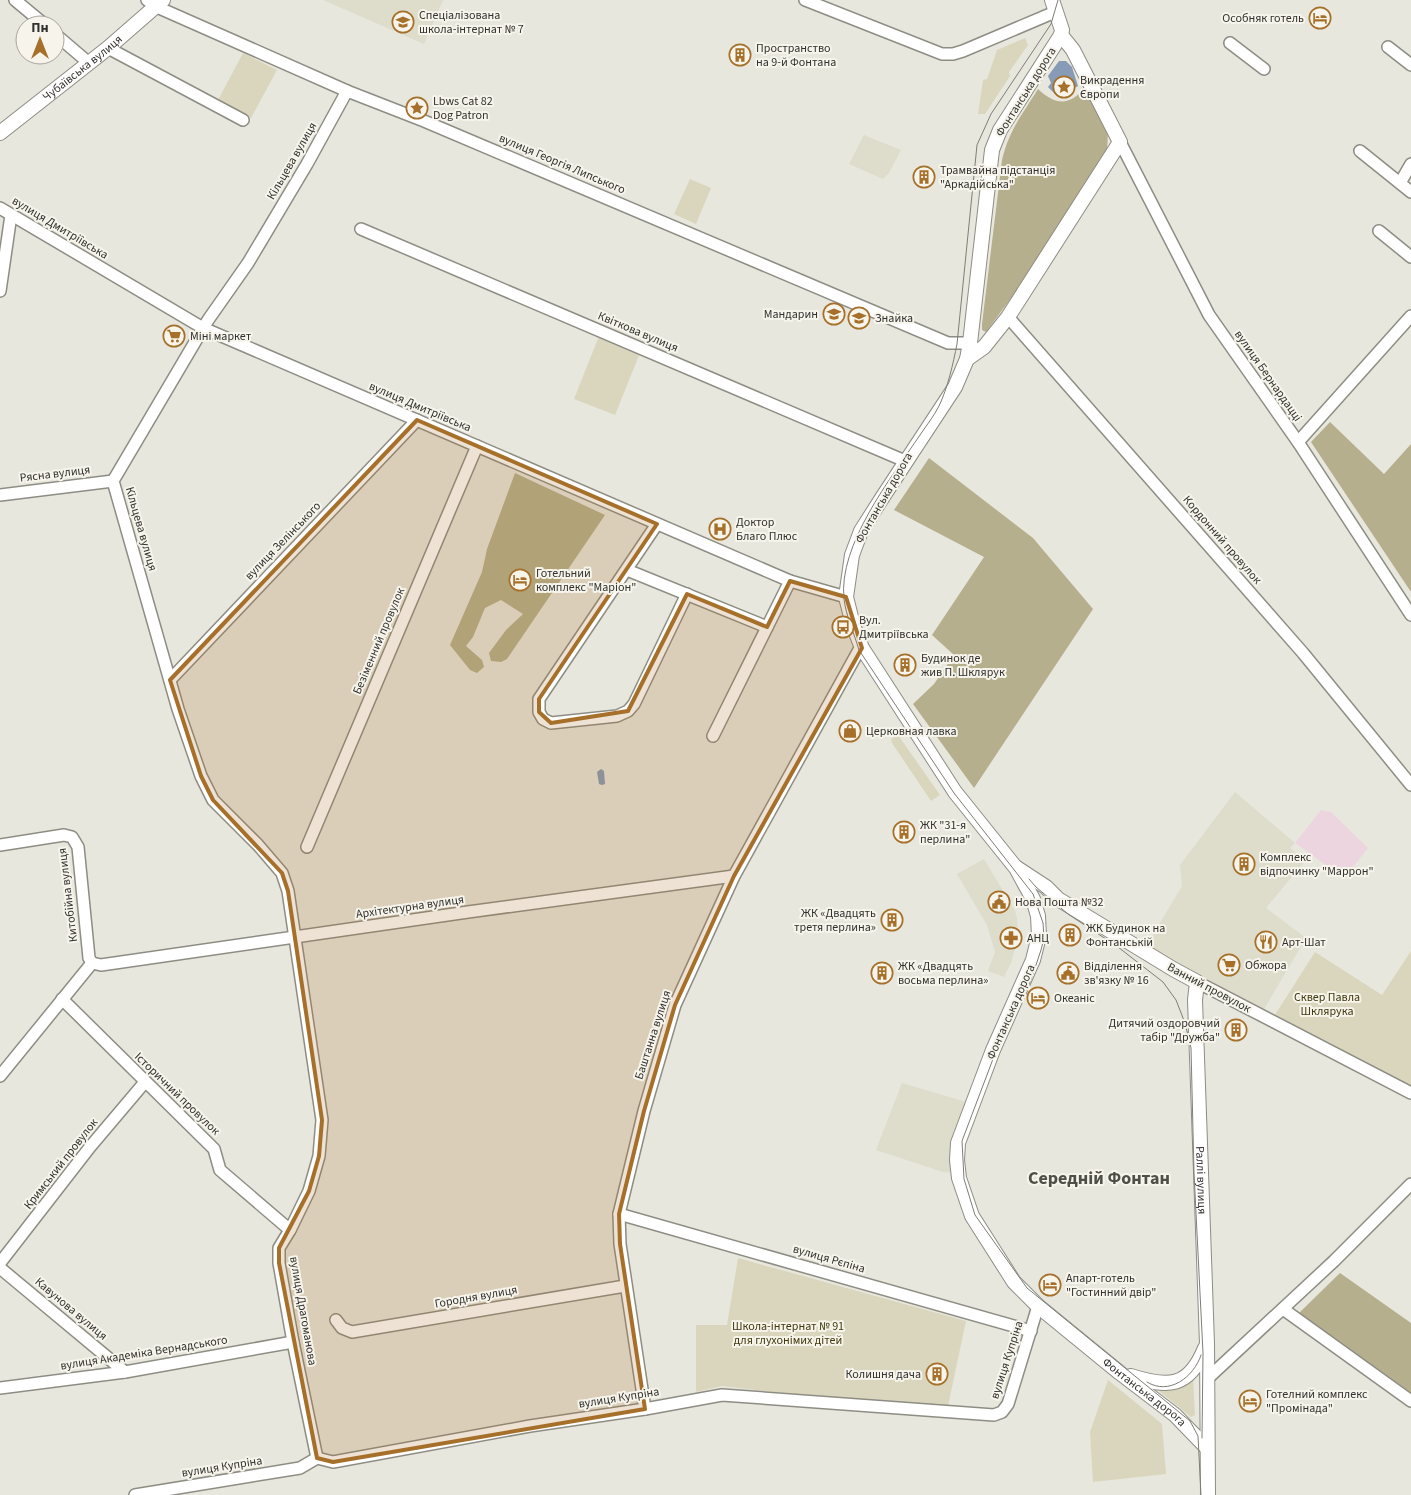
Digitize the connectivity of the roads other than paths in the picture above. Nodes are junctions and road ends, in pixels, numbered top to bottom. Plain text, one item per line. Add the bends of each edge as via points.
1 (15, 0) edge
2 (805, 0) edge
3 (156, 2) edge
4 (829, 5) edge
5 (1054, 6) edge
6 (33, 15) edge
7 (1061, 35) junction
8 (65, 43) edge
9 (1230, 43) dead end
10 (1388, 47) dead end
11 (108, 48) junction
12 (89, 63) junction
13 (1411, 65) edge
14 (1264, 69) dead end
15 (347, 92) junction
16 (243, 120) dead end
17 (0, 134) edge
18 (1120, 142) junction
19 (1360, 151) dead end
20 (1411, 164) edge
21 (1400, 183) junction
22 (1411, 192) edge
23 (0, 208) edge
24 (11, 214) junction
25 (361, 229) dead end
26 (1380, 231) dead end
27 (1411, 257) edge
28 (0, 291) edge
29 (1008, 316) junction
30 (1411, 316) edge
31 (203, 328) junction
32 (975, 341) junction
33 (417, 420) junction
34 (1298, 442) junction
35 (477, 446) junction
36 (905, 461) junction
37 (113, 481) junction
38 (0, 495) edge
39 (657, 524) junction
40 (627, 570) junction
41 (790, 581) junction
42 (687, 594) junction
43 (846, 597) junction
44 (1411, 615) edge
45 (767, 627) junction
46 (862, 648) junction
47 (170, 680) junction
48 (713, 736) dead end
49 (1411, 785) edge
50 (0, 845) edge
51 (307, 847) dead end
52 (1016, 868) junction
53 (734, 876) junction
54 (1058, 899) junction
55 (1036, 909) junction
56 (295, 937) junction
57 (92, 963) junction
58 (1196, 982) junction
59 (62, 998) junction
60 (0, 1076) edge
61 (144, 1082) junction
62 (1411, 1093) edge
63 (1411, 1184) edge
64 (309, 1191) junction
65 (312, 1203) dead end
66 (619, 1214) junction
67 (290, 1230) junction
68 (0, 1264) edge
69 (0, 1268) edge
70 (625, 1286) junction
71 (1038, 1306) junction
72 (1283, 1309) junction
73 (336, 1320) dead end
74 (1031, 1331) junction
75 (293, 1342) junction
76 (1207, 1344) junction
77 (124, 1372) junction
78 (1120, 1373) junction
79 (1207, 1379) junction
80 (0, 1388) edge
81 (1411, 1401) edge
82 (645, 1409) junction
83 (1206, 1447) junction
84 (317, 1458) junction
85 (134, 1495) edge
86 (1208, 1495) edge

1 - 6 street
2 - 4 street
3 - 11 main road, Чубаївська вулиця
3 - 15 street, вулиця Георгія Липського
4 - 5 street via 947,54 963,51
5 - 7 main road, Фонтанська дорога
7 - 18 main road, Фонтанська дорога via 1073,50
7 - 32 main road, Фонтанська дорога via 1000,130 992,150
8 - 12 street
9 - 14 street
10 - 13 street
11 - 12 main road, Чубаївська вулиця
11 - 16 street
12 - 17 main road, Чубаївська вулиця
15 - 31 street, Кільцева вулиця via 248,263
15 - 32 street, вулиця Георгія Липського via 433,124 948,343
18 - 29 main road, Фонтанська дорога
18 - 34 street, вулиця Бернардацці via 1209,315
19 - 21 street
20 - 21 street
21 - 22 street
23 - 24 street, вулиця Дмитріївська
24 - 28 street
24 - 31 street, вулиця Дмитріївська
25 - 36 street, Квіткова вулиця
26 - 27 street
29 - 32 main road, Фонтанська дорога
29 - 49 street, Кордонний провулок via 1303,653
30 - 34 street
31 - 33 street, вулиця Дмитріївська
31 - 37 street, Кільцева вулиця
32 - 36 main road, Фонтанська дорога via 955,387
33 - 35 street, вулиця Дмитріївська
33 - 47 street, вулиця Зелінського
34 - 44 street, вулиця Бернардацці
35 - 39 street, вулиця Дмитріївська
35 - 51 street, Безіменний провулок
36 - 43 main road, Фонтанська дорога via 861,531 852,555
37 - 38 street, Рясна вулиця
37 - 47 street, Кільцева вулиця
39 - 40 street
39 - 41 street, вулиця Дмитріївська
40 - 42 street
40 - 42 street via 539,699 539,712 543,719 551,723 617,716 628,711
41 - 43 street, вулиця Дмитріївська
41 - 45 street
42 - 45 street
43 - 46 main road, Фонтанська дорога
45 - 48 street
46 - 52 main road, Фонтанська дорога via 955,792
46 - 53 street, Баштанна вулиця
47 - 56 street, Кільцева вулиця via 201,776 213,800 282,873
50 - 57 street, Китобійна вулиця via 64,835 75,840
52 - 54 main road, Ванний провулок via 1046,887
52 - 55 main road, Фонтанська дорога
53 - 56 street, Архітектурна вулиця
53 - 66 street, Баштанна вулиця via 675,1005 644,1110
54 - 55 main road via 1039,898
54 - 58 main road, Ванний провулок
55 - 71 main road, Фонтанська дорога via 1039,936 1033,960 958,1142 957,1160 972,1216 1014,1282
56 - 57 street, Архітектурна вулиця via 101,966
56 - 64 street, вулиця Драгоманова via 322,1120 319,1156
57 - 59 street
58 - 62 street, Ванний провулок
58 - 76 main road, Раллі вулиця
59 - 60 street
59 - 61 street, Історичний провулок
61 - 67 street, Історичний провулок via 214,1150 220,1170
61 - 68 street, Кримський провулок
63 - 72 street
64 - 65 street
64 - 67 street, вулиця Драгоманова
66 - 70 street, Баштанна вулиця
66 - 74 street, вулиця Рєпіна
67 - 75 street, вулиця Драгоманова via 279,1248 279,1263
69 - 77 street, Кавунова вулиця
70 - 73 street, Городня вулиця via 352,1332 342,1328
70 - 82 street, Баштанна вулиця
71 - 74 street, вулиця Купріна
71 - 78 main road, Фонтанська дорога
72 - 79 street
72 - 81 street
74 - 82 street, вулиця Купріна via 1008,1404 1002,1412 994,1415 722,1395
75 - 77 street, вулиця Академіка Вернадського
75 - 84 street, вулиця Драгоманова
76 - 78 main road via 1196,1367 1182,1380 1152,1383
76 - 79 main road, Раллі вулиця
77 - 80 street, вулиця Академіка Вернадського
78 - 83 main road, Фонтанська дорога via 1175,1415
79 - 83 main road, Раллі вулиця
82 - 84 street, вулиця Купріна via 333,1462
83 - 86 main road
84 - 85 street, вулиця Купріна via 300,1468

